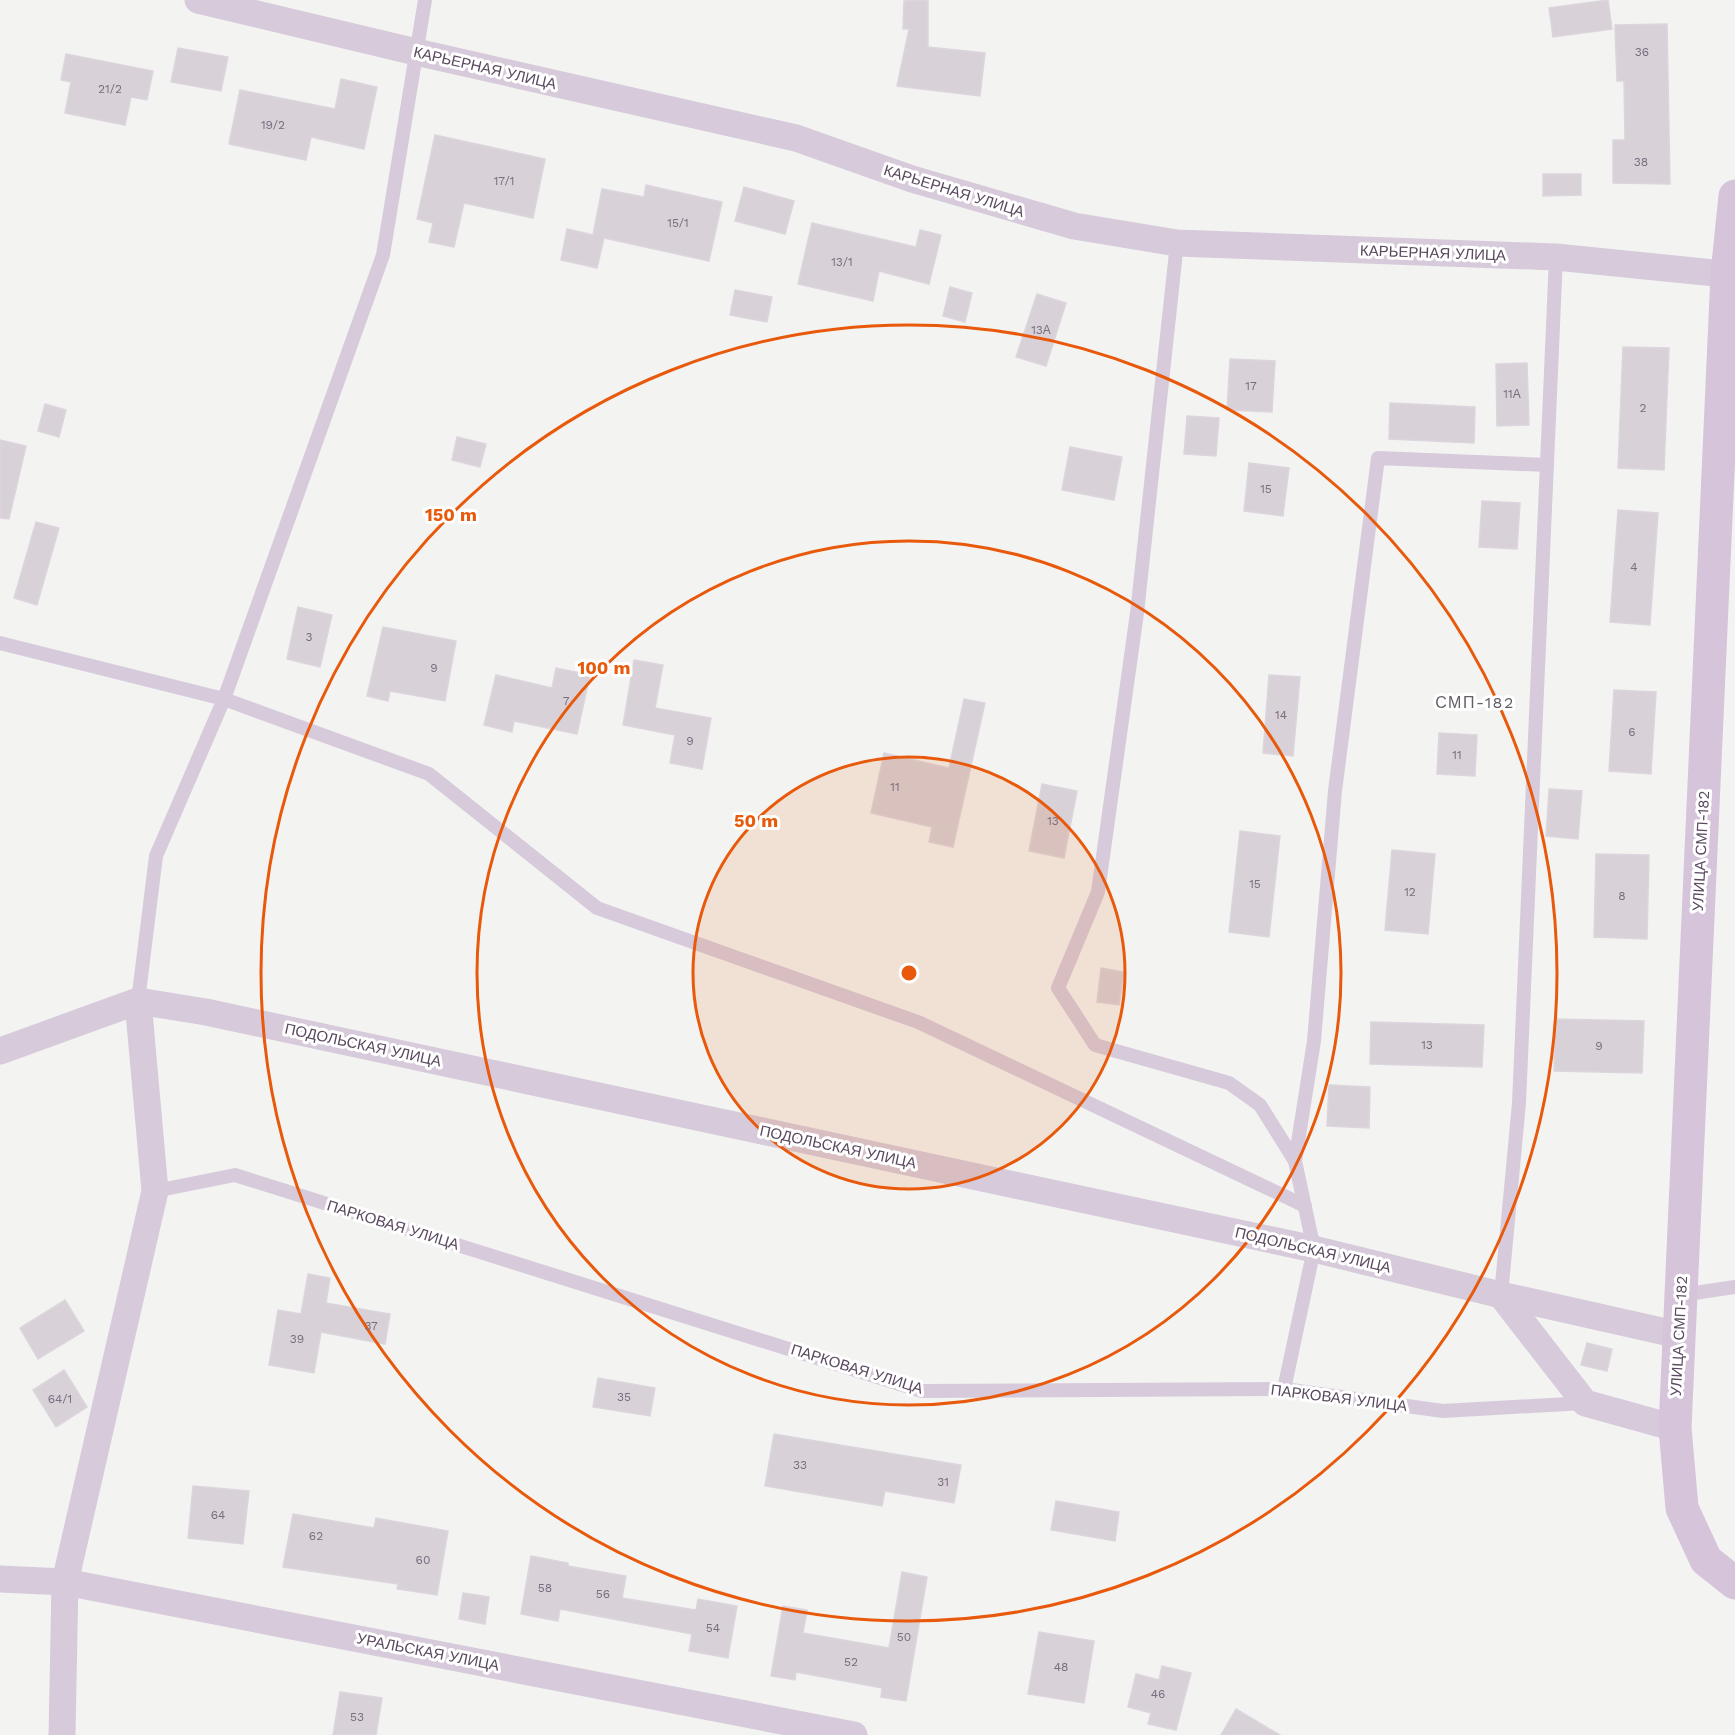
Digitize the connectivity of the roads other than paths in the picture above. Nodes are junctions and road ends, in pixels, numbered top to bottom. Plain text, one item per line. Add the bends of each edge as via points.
1 (198, 0) edge
2 (425, 0) edge
3 (416, 52) junction
4 (1735, 196) edge
5 (1177, 243) junction
6 (1556, 257) junction
7 (1731, 274) edge
8 (1547, 465) junction
9 (0, 643) edge
10 (224, 699) junction
11 (138, 1001) junction
12 (0, 1051) edge
13 (1295, 1161) junction
14 (155, 1191) junction
15 (1305, 1206) junction
16 (1314, 1249) junction
17 (1735, 1287) edge
18 (1501, 1295) junction
19 (1681, 1295) junction
20 (1679, 1335) junction
21 (1284, 1389) junction
22 (1585, 1403) junction
23 (1675, 1428) junction
24 (0, 1579) edge
25 (64, 1582) junction
26 (1735, 1582) edge
27 (62, 1735) edge
28 (854, 1735) edge

1 - 3 street, КАРЬЕРНАЯ УЛИЦА
2 - 3 lane
3 - 5 street, КАРЬЕРНАЯ УЛИЦА via 796,138 912,179 1074,226
3 - 10 lane via 383,255
4 - 7 street, УЛИЦА СМП-182
5 - 6 street, КАРЬЕРНАЯ УЛИЦА
5 - 13 lane via 1137,613 1098,892 1058,988 1095,1045 1229,1083 1260,1106
6 - 7 street, КАРЬЕРНАЯ УЛИЦА
6 - 8 lane
7 - 19 street, УЛИЦА СМП-182
8 - 13 lane via 1378,459 1335,791 1314,1041
8 - 18 lane via 1519,1103
9 - 10 lane
10 - 11 lane via 156,855
10 - 15 lane via 429,774 597,908 918,1022
11 - 12 street, ПОДОЛЬСКАЯ УЛИЦА
11 - 14 street
11 - 16 street, ПОДОЛЬСКАЯ УЛИЦА via 218,1014
13 - 15 lane
14 - 21 lane, ПАРКОВАЯ УЛИЦА via 235,1175 922,1391
14 - 25 street
15 - 16 lane
16 - 18 street, ПОДОЛЬСКАЯ УЛИЦА
16 - 21 lane
17 - 19 lane
18 - 20 street, ПОДОЛЬСКАЯ УЛИЦА
18 - 22 street
19 - 20 street, УЛИЦА СМП-182
20 - 23 street, УЛИЦА СМП-182
21 - 22 lane, ПАРКОВАЯ УЛИЦА via 1443,1411
22 - 23 street
23 - 26 street via 1682,1508 1706,1560
24 - 25 street, УРАЛЬСКАЯ УЛИЦА
25 - 27 street
25 - 28 street, УРАЛЬСКАЯ УЛИЦА

